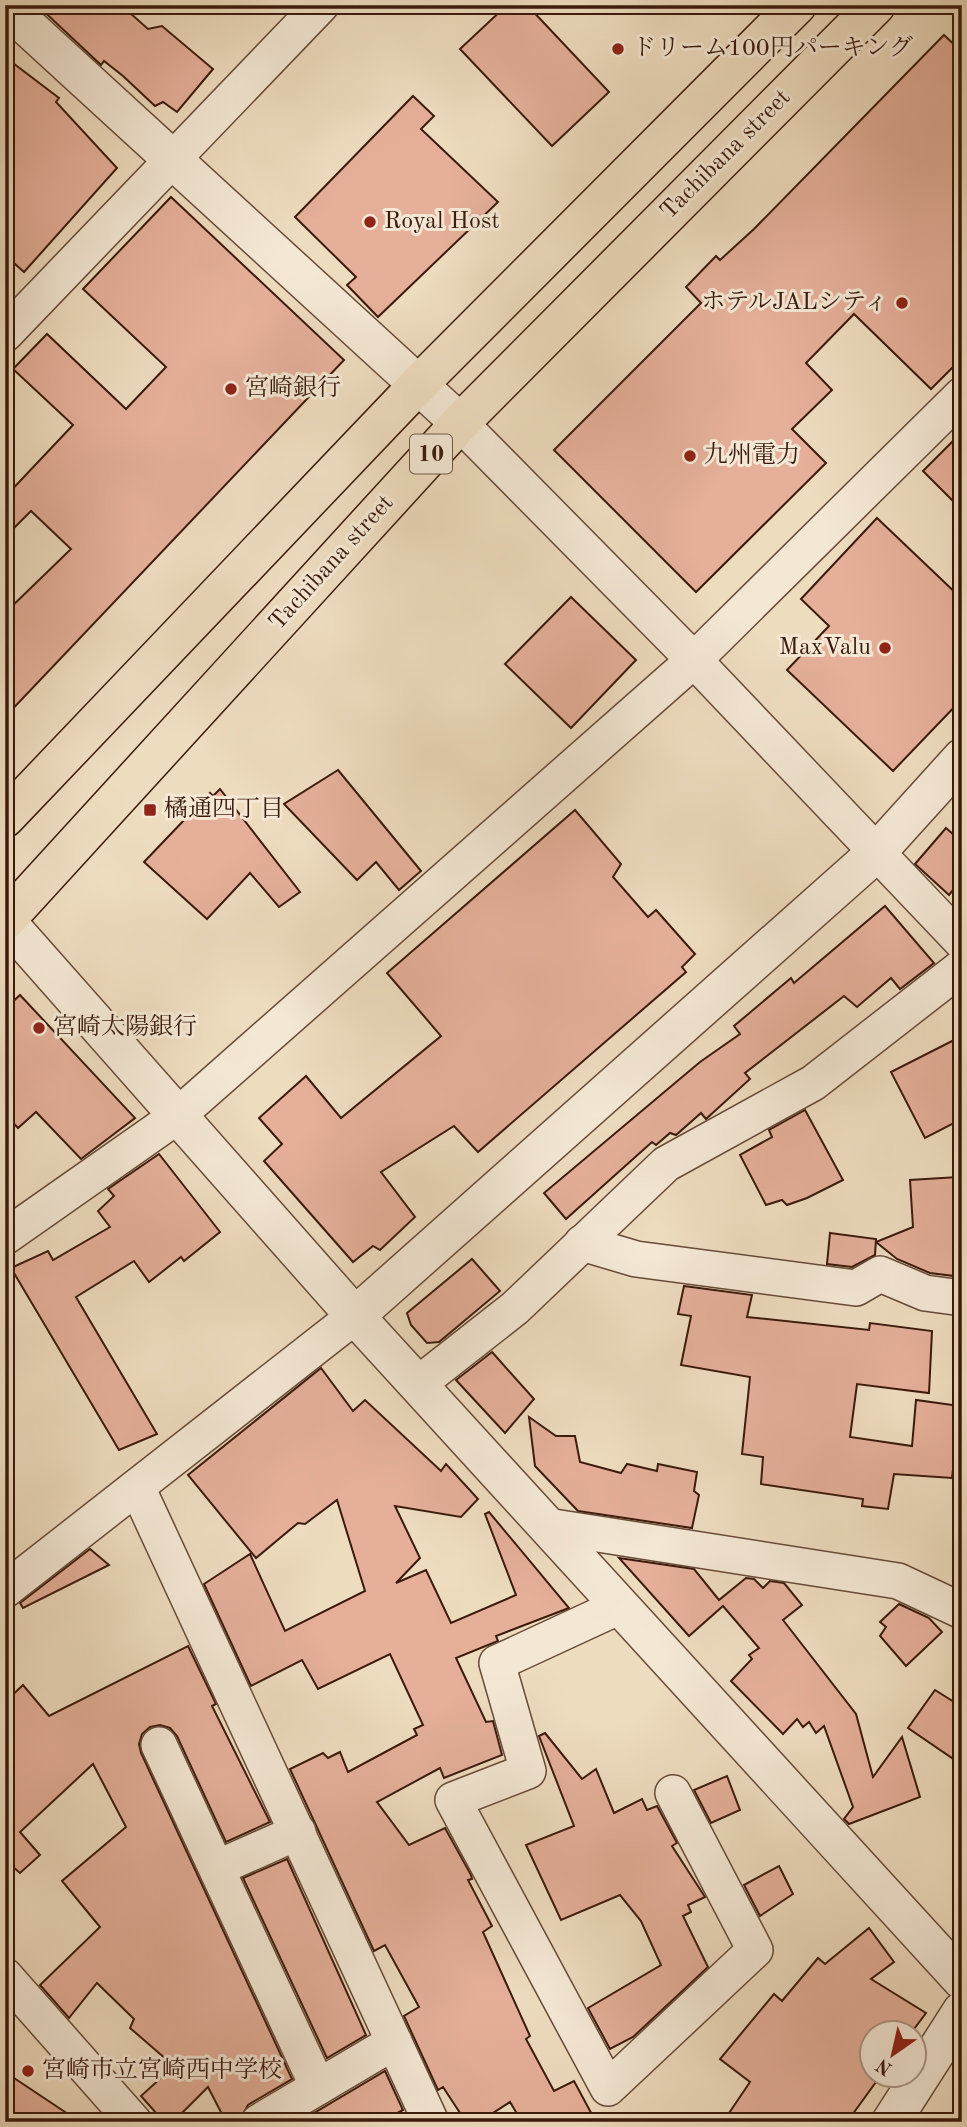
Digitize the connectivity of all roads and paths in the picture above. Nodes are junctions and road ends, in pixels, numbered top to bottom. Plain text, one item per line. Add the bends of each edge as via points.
1 (321, 5) edge
2 (797, 5) edge
3 (876, 5) edge
4 (5, 6) edge
5 (173, 160) junction
6 (5, 334) edge
7 (418, 385) junction
8 (962, 395) edge
9 (460, 423) junction
10 (694, 660) junction
11 (962, 758) edge
12 (5, 818) edge
13 (876, 853) junction
14 (5, 920) edge
15 (962, 942) edge
16 (962, 967) edge
17 (176, 1117) junction
18 (5, 1237) edge
19 (582, 1243) junction
20 (962, 1298) edge
21 (355, 1316) junction
22 (417, 1385) junction
23 (137, 1487) junction
24 (547, 1526) junction
25 (5, 1590) edge
26 (620, 1606) junction
27 (962, 1611) edge
28 (159, 1745) dead end
29 (673, 1793) dead end
30 (298, 1832) junction
31 (217, 1868) junction
32 (5, 1976) edge
33 (962, 1980) edge
34 (962, 2011) edge
35 (394, 2042) junction
36 (318, 2087) junction
37 (134, 2122) edge
38 (259, 2122) edge
39 (431, 2122) edge
40 (891, 2122) edge

1 - 5 street
2 - 7 highway, 10
3 - 9 highway, Tachibana street / 10
4 - 5 street
5 - 6 street
5 - 7 street
7 - 9 street
7 - 12 highway, 10
8 - 10 street
9 - 10 street
9 - 14 highway, Tachibana street / 10
10 - 13 street
10 - 17 street
11 - 13 street
13 - 15 street
13 - 21 street
14 - 17 street
16 - 19 street via 813,1083 666,1164
17 - 18 street
17 - 21 street
19 - 20 street via 636,1259 856,1288 880,1274 925,1293
19 - 22 street via 515,1308
21 - 22 street
21 - 23 street
22 - 24 street
23 - 25 street
23 - 30 street
24 - 26 street
24 - 27 street via 898,1581
26 - 29 street via 497,1663 528,1772 453,1800 608,2088 755,1950
26 - 33 street
28 - 31 street
30 - 31 street
30 - 35 street
31 - 36 street
32 - 37 street
34 - 40 street
35 - 36 street
35 - 39 street
36 - 38 street

